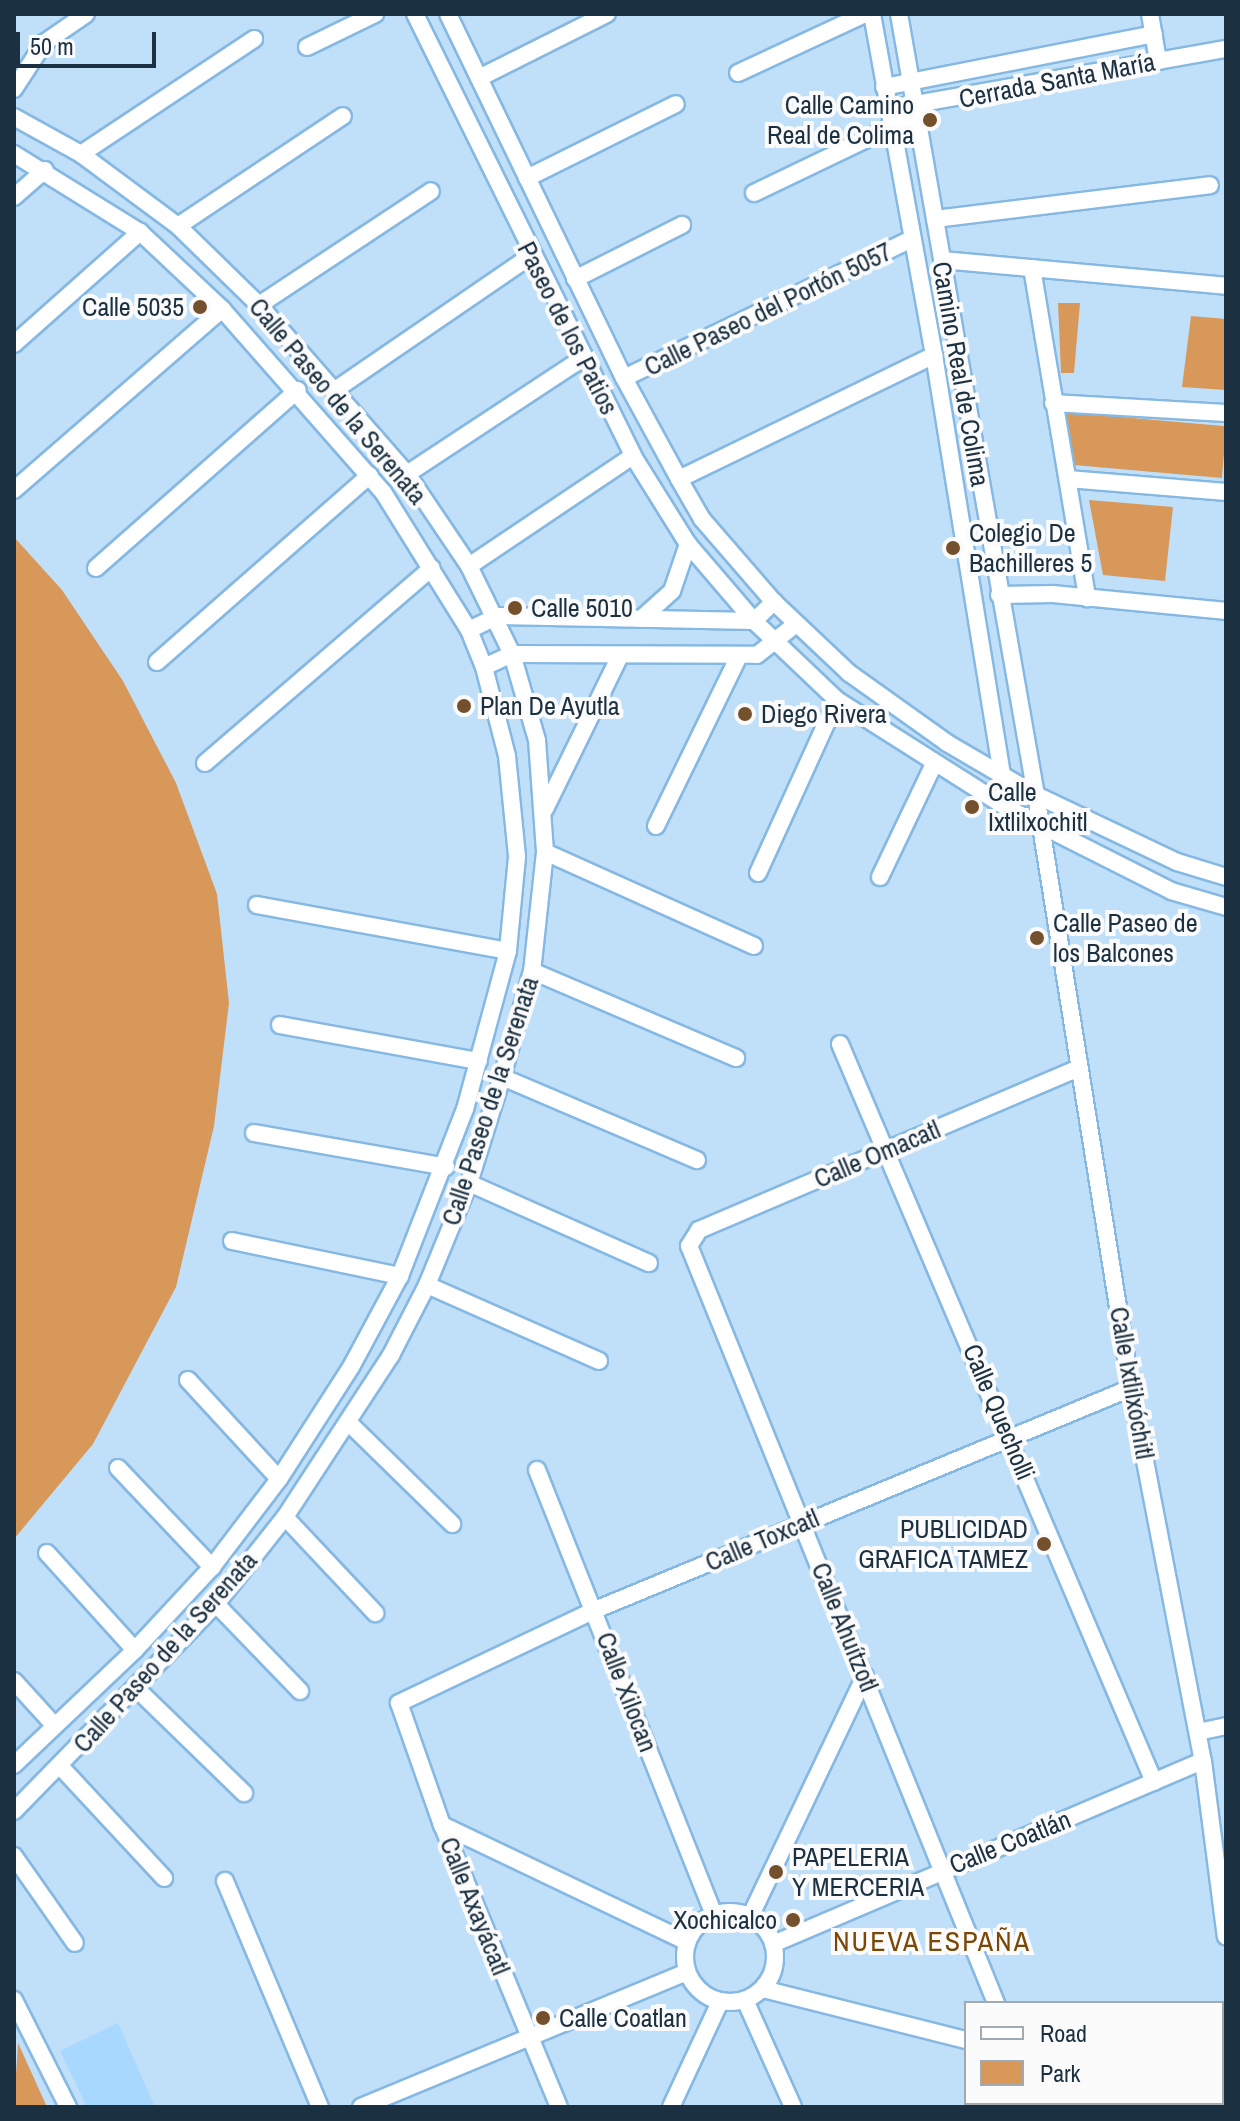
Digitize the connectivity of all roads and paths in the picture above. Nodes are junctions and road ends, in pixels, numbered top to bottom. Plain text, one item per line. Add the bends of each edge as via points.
1 (86, 14) edge
2 (375, 14) edge
3 (415, 14) edge
4 (448, 14) edge
5 (607, 14) edge
6 (865, 14) edge
7 (872, 14) edge
8 (899, 14) edge
9 (1150, 14) edge
10 (1154, 34) junction
11 (254, 39) dead end
12 (307, 47) dead end
13 (1226, 49) edge
14 (1158, 61) junction
15 (738, 73) dead end
16 (479, 78) junction
17 (911, 80) junction
18 (884, 87) junction
19 (14, 89) edge
20 (676, 104) dead end
21 (916, 110) junction
22 (343, 116) dead end
23 (14, 117) edge
24 (890, 118) junction
25 (14, 154) edge
26 (81, 154) junction
27 (45, 170) junction
28 (527, 178) junction
29 (1210, 185) dead end
30 (431, 191) dead end
31 (754, 193) dead end
32 (14, 197) edge
33 (935, 219) junction
34 (682, 225) dead end
35 (178, 226) junction
36 (140, 232) junction
37 (912, 239) junction
38 (532, 255) junction
39 (942, 260) junction
40 (1032, 268) junction
41 (575, 279) junction
42 (1226, 286) edge
43 (259, 305) junction
44 (222, 309) junction
45 (14, 344) edge
46 (934, 355) junction
47 (583, 358) junction
48 (624, 378) junction
49 (298, 390) junction
50 (335, 390) junction
51 (1053, 403) junction
52 (1226, 413) edge
53 (633, 456) junction
54 (407, 474) junction
55 (370, 475) junction
56 (679, 479) junction
57 (1068, 479) junction
58 (14, 490) edge
59 (1226, 492) edge
60 (688, 544) junction
61 (993, 560) junction
62 (967, 563) junction
63 (469, 566) junction
64 (96, 568) dead end
65 (432, 568) junction
66 (999, 595) junction
67 (1087, 598) junction
68 (774, 602) junction
69 (1226, 611) edge
70 (498, 616) junction
71 (641, 619) junction
72 (754, 621) junction
73 (796, 624) junction
74 (469, 630) junction
75 (776, 644) junction
76 (512, 654) junction
77 (620, 656) junction
78 (739, 656) junction
79 (157, 662) dead end
80 (484, 667) junction
81 (837, 700) junction
82 (205, 763) dead end
83 (934, 764) junction
84 (1001, 775) junction
85 (1036, 795) junction
86 (1007, 808) junction
87 (544, 811) junction
88 (656, 826) dead end
89 (1041, 829) junction
90 (545, 852) junction
91 (758, 873) dead end
92 (880, 877) dead end
93 (1226, 877) edge
94 (257, 905) dead end
95 (1226, 907) edge
96 (754, 946) dead end
97 (508, 951) junction
98 (532, 971) junction
99 (280, 1025) dead end
100 (840, 1044) dead end
101 (736, 1058) dead end
102 (479, 1061) junction
103 (1079, 1068) junction
104 (502, 1077) junction
105 (254, 1133) dead end
106 (886, 1150) junction
107 (697, 1160) dead end
108 (446, 1167) junction
109 (469, 1183) junction
110 (232, 1241) dead end
111 (690, 1253) joint
112 (649, 1263) dead end
113 (400, 1276) junction
114 (427, 1285) junction
115 (599, 1361) dead end
116 (188, 1380) dead end
117 (1131, 1388) junction
118 (348, 1422) junction
119 (1011, 1438) junction
120 (118, 1468) dead end
121 (537, 1470) dead end
122 (279, 1479) junction
123 (285, 1517) junction
124 (803, 1523) junction
125 (452, 1524) dead end
126 (47, 1553) dead end
127 (212, 1567) junction
128 (216, 1604) junction
129 (595, 1610) junction
130 (375, 1613) dead end
131 (135, 1650) junction
132 (865, 1676) junction
133 (14, 1681) edge
134 (138, 1690) junction
135 (300, 1691) dead end
136 (399, 1703) joint
137 (54, 1725) junction
138 (1226, 1726) edge
139 (1198, 1732) junction
140 (1203, 1761) junction
141 (14, 1765) edge
142 (60, 1766) junction
143 (1154, 1782) junction
144 (244, 1793) dead end
145 (14, 1811) edge
146 (442, 1825) junction
147 (14, 1856) edge
148 (943, 1869) junction
149 (164, 1878) dead end
150 (225, 1881) dead end
151 (714, 1915) junction
152 (750, 1917) junction
153 (1226, 1937) edge
154 (687, 1942) junction
155 (75, 1943) dead end
156 (773, 1944) junction
157 (687, 1972) junction
158 (763, 1989) junction
159 (14, 2000) edge
160 (745, 2000) junction
161 (995, 2001) edge
162 (720, 2002) junction
163 (530, 2039) junction
164 (964, 2039) edge
165 (68, 2107) edge
166 (320, 2107) edge
167 (361, 2107) edge
168 (559, 2107) edge
169 (671, 2107) edge
170 (793, 2107) edge

1 - 19 street via 39,48
2 - 12 street
3 - 38 street, Paseo de los Patios
4 - 16 street, Paseo de los Patios
5 - 16 street
6 - 15 street
7 - 18 street, Camino Real de Colima
8 - 17 street, Camino Real de Colima
9 - 10 street
10 - 14 street
10 - 17 street, Cerrada Santa María
11 - 26 street
13 - 14 street, Cerrada Santa María
14 - 21 street, Cerrada Santa María
16 - 28 street, Paseo de los Patios
17 - 18 street, Cerrada Santa María
17 - 21 street, Camino Real de Colima
18 - 24 street, Camino Real de Colima
20 - 28 street
21 - 24 street, Cerrada Santa María
21 - 33 street, Camino Real de Colima
22 - 35 street
23 - 26 street, Calle Paseo de la Serenata
24 - 31 street, Cerrada Santa María
24 - 37 street, Camino Real de Colima
25 - 27 street, Calle Paseo de la Serenata
26 - 35 street, Calle Paseo de la Serenata
27 - 32 street
27 - 36 street, Calle Paseo de la Serenata
28 - 41 street, Paseo de los Patios
29 - 33 street
30 - 43 street
33 - 39 street, Camino Real de Colima
34 - 41 street
35 - 43 street, Calle Paseo de la Serenata
36 - 44 street, Calle Paseo de la Serenata
36 - 45 street
37 - 46 street, Camino Real de Colima
37 - 48 street, Calle Paseo del Portón 5057
38 - 47 street, Paseo de los Patios
38 - 50 street
39 - 40 street
39 - 61 street, Camino Real de Colima
40 - 42 street
40 - 51 street
41 - 48 street, Paseo de los Patios
43 - 50 street, Calle Paseo de la Serenata
44 - 49 street, Calle Paseo de la Serenata
44 - 58 street
46 - 56 street
46 - 62 street, Camino Real de Colima
47 - 53 street, Paseo de los Patios
47 - 54 street
48 - 56 street, Paseo de los Patios
49 - 55 street, Calle Paseo de la Serenata
49 - 64 street
50 - 54 street, Calle Paseo de la Serenata
51 - 52 street
51 - 57 street
53 - 60 street, Paseo de los Patios
53 - 63 street
54 - 63 street, Calle Paseo de la Serenata
55 - 65 street, Calle Paseo de la Serenata
55 - 79 street
56 - 68 street, Paseo de los Patios via 702,519
57 - 59 street
57 - 67 street
60 - 71 street via 672,591
60 - 72 street, Paseo de los Patios
61 - 62 street
61 - 66 street, Camino Real de Colima
62 - 84 street, Camino Real de Colima
63 - 70 street, Calle Paseo de la Serenata
65 - 74 street, Calle Paseo de la Serenata
65 - 82 street
66 - 67 street
66 - 85 street, Camino Real de Colima
67 - 69 street
68 - 72 street
68 - 73 street, Paseo de los Patios
70 - 71 street
70 - 74 street
70 - 76 street, Calle Paseo de la Serenata
71 - 72 street
72 - 75 street, Paseo de los Patios
73 - 75 street
73 - 84 street, Paseo de los Patios via 849,673
74 - 80 street, Calle Paseo de la Serenata
75 - 78 street via 763,654
75 - 81 street, Paseo de los Patios
76 - 77 street
76 - 80 street
76 - 87 street, Calle Paseo de la Serenata via 537,740
77 - 78 street
77 - 87 street
78 - 88 street
80 - 97 street, Calle Paseo de la Serenata via 514,805 517,857
81 - 83 street, Paseo de los Patios
81 - 91 street
83 - 86 street, Paseo de los Patios
83 - 92 street
84 - 85 street, Paseo de los Patios
84 - 86 street, Camino Real de Colima
85 - 89 street, Camino Real de Colima
85 - 93 street via 1177,862
86 - 89 street, Paseo de los Patios
87 - 90 street, Calle Paseo de la Serenata
89 - 95 street via 1171,891
89 - 103 street, Calle Ixtlilxóchitl
90 - 96 street
90 - 98 street, Calle Paseo de la Serenata
94 - 97 street
97 - 102 street, Calle Paseo de la Serenata
98 - 101 street
98 - 104 street, Calle Paseo de la Serenata
99 - 102 street
100 - 106 street, Calle Quecholli
102 - 108 street, Calle Paseo de la Serenata
103 - 106 street, Calle Omacatl
103 - 117 street, Calle Ixtlilxóchitl
104 - 107 street
104 - 109 street, Calle Paseo de la Serenata
105 - 108 street
106 - 111 street, Calle Omacatl via 699,1230
106 - 119 street, Calle Quecholli
108 - 113 street, Calle Paseo de la Serenata
109 - 112 street
109 - 114 street, Calle Paseo de la Serenata
110 - 113 street
111 - 124 street, Calle Ahuítzotl
113 - 122 street, Calle Paseo de la Serenata via 351,1367
114 - 115 street
114 - 118 street, Calle Paseo de la Serenata
116 - 122 street
117 - 119 street, Calle Toxcatl
117 - 139 street, Calle Ixtlilxóchitl
118 - 123 street, Calle Paseo de la Serenata
118 - 125 street
119 - 124 street, Calle Toxcatl
119 - 143 street, Calle Quecholli
120 - 127 street
121 - 129 street, Calle Xilocan
122 - 127 street, Calle Paseo de la Serenata
123 - 128 street, Calle Paseo de la Serenata
123 - 130 street
124 - 129 street, Calle Toxcatl
124 - 132 street, Calle Ahuítzotl
126 - 131 street
127 - 131 street, Calle Paseo de la Serenata
128 - 134 street, Calle Paseo de la Serenata
128 - 135 street
129 - 136 street, Calle Toxcatl
129 - 151 street, Calle Xilocan
131 - 137 street, Calle Paseo de la Serenata
132 - 148 street, Calle Ahuítzotl
132 - 152 street
133 - 137 street
134 - 142 street, Calle Paseo de la Serenata
134 - 144 street
136 - 146 street, Calle Axayácatl
137 - 141 street, Calle Paseo de la Serenata
138 - 139 street
139 - 140 street, Calle Ixtlilxóchitl
140 - 143 street, Calle Coatlán
140 - 153 street, Calle Ixtlilxóchitl
142 - 145 street, Calle Paseo de la Serenata
142 - 149 street
143 - 148 street, Calle Coatlán
146 - 154 street
146 - 163 street, Calle Axayácatl
147 - 155 street
148 - 156 street, Calle Coatlán
148 - 161 street, Calle Ahuítzotl
150 - 166 street
151 - 152 street
151 - 154 street via 695,1927
152 - 156 street
154 - 157 street
156 - 158 street via 773,1971
157 - 162 street via 702,1994
157 - 163 street
158 - 160 street
158 - 164 street
159 - 165 street
160 - 162 street
160 - 170 street
162 - 169 street
163 - 167 street
163 - 168 street, Calle Axayácatl

